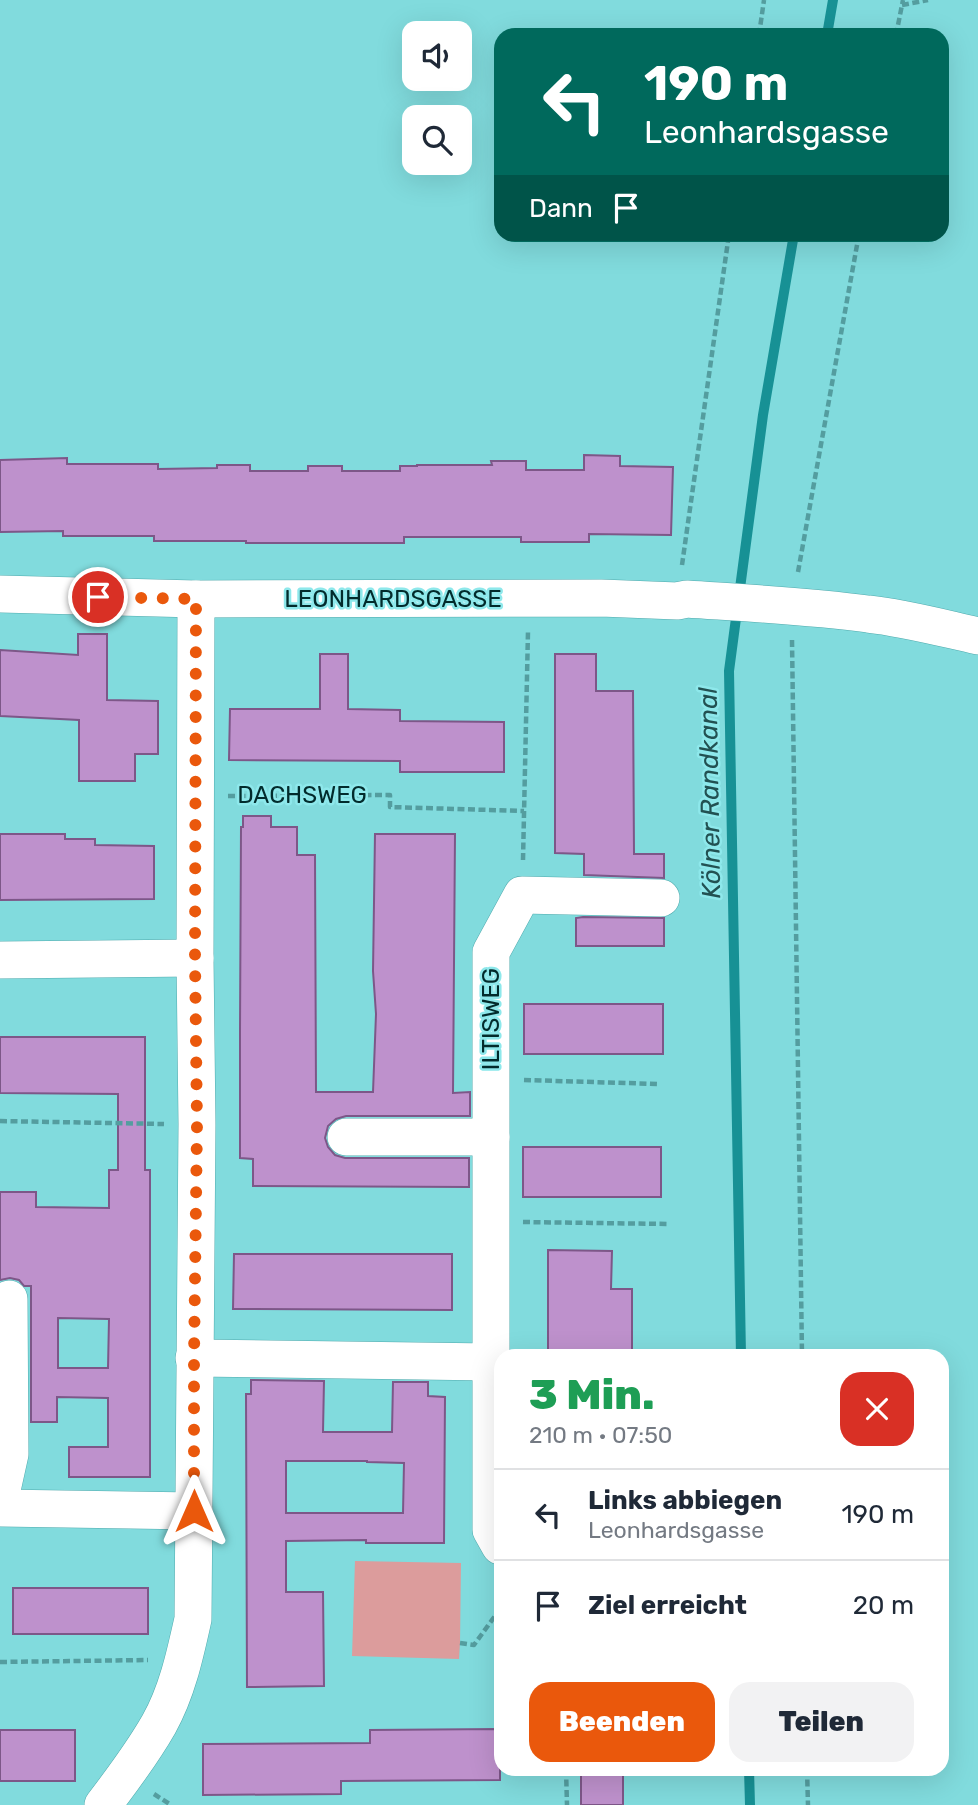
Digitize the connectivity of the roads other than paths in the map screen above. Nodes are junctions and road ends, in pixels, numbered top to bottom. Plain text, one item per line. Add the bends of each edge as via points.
1 (0, 594) edge
2 (196, 599) junction
3 (978, 636) edge
4 (661, 898) dead end
5 (195, 958) junction
6 (0, 960) edge
7 (346, 1137) dead end
8 (491, 1137) junction
9 (9, 1298) dead end
10 (194, 1358) junction
11 (491, 1362) junction
12 (0, 1499) edge
13 (0, 1508) edge
14 (194, 1511) junction
15 (494, 1535) edge
16 (103, 1805) edge

1 - 2 street, LEONHARDSGASSE
2 - 3 street, LEONHARDSGASSE via 682,600 869,614
2 - 5 street
4 - 8 street, ILTISWEG via 522,895 491,952
5 - 6 street
5 - 10 street
7 - 8 street
8 - 11 street, ILTISWEG
9 - 12 street via 9,1454
10 - 11 street
10 - 14 street
11 - 15 street, ILTISWEG
13 - 14 street
14 - 16 street via 193,1619 184,1660 160,1722

